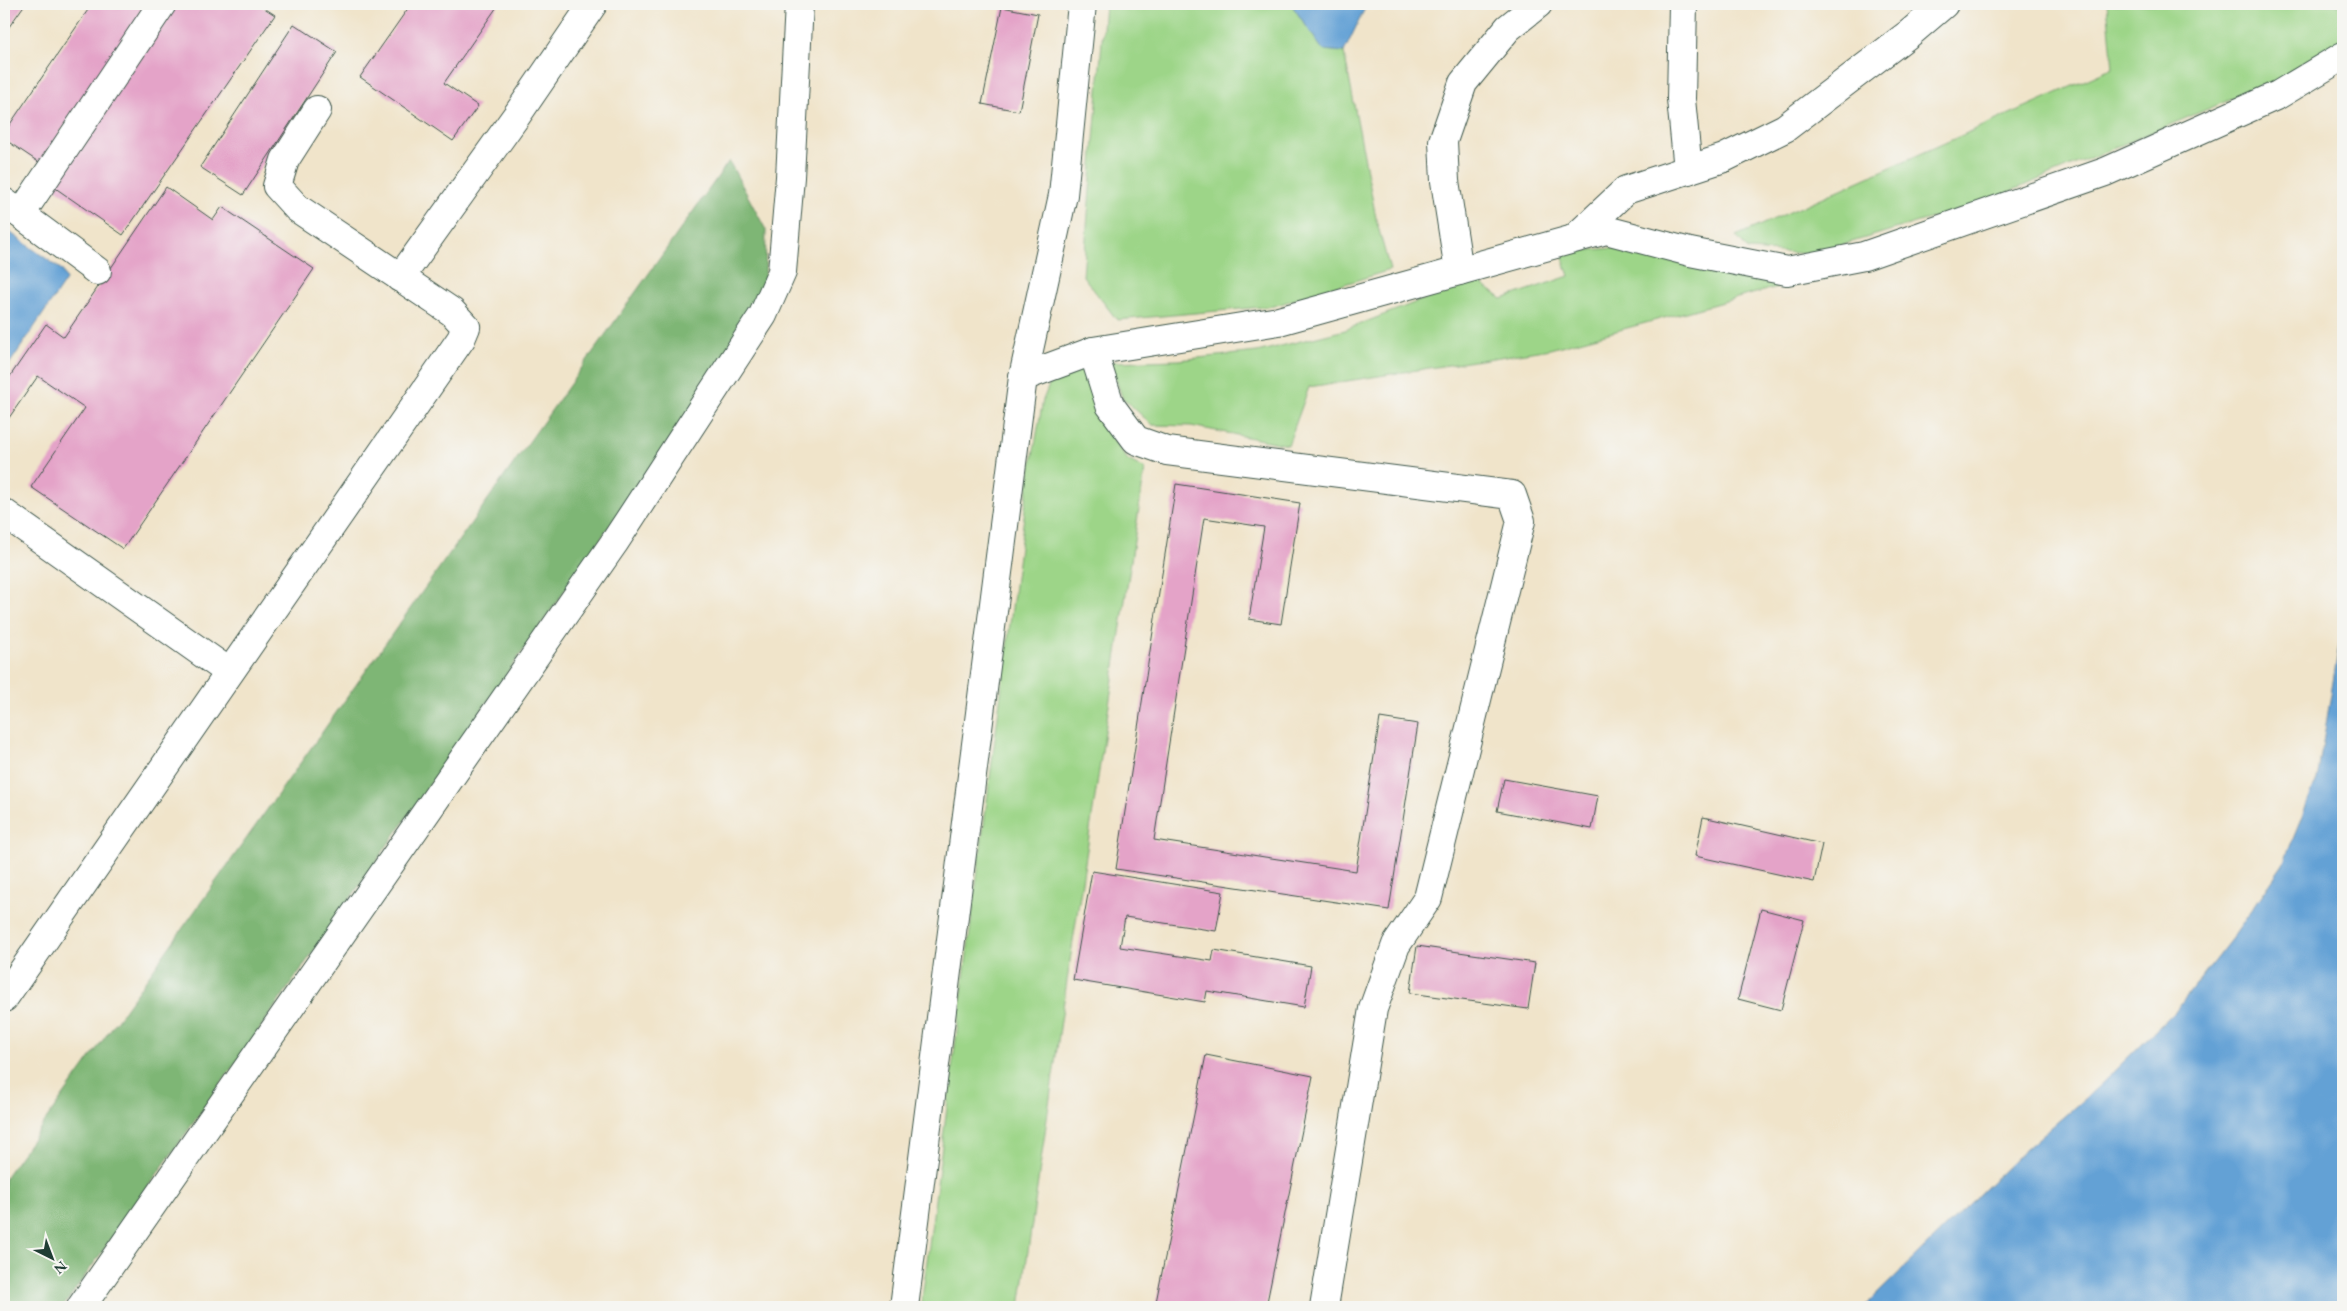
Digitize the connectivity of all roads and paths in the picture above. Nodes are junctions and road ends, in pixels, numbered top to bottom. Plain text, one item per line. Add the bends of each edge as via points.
1 (162, 4) edge
2 (593, 4) edge
3 (799, 4) edge
4 (1082, 4) edge
5 (1538, 4) edge
6 (1683, 4) edge
7 (1944, 4) edge
8 (2343, 56) edge
9 (318, 110) dead end
10 (1688, 170) junction
11 (12, 208) edge
12 (1574, 239) junction
13 (97, 271) dead end
14 (1459, 271) junction
15 (400, 278) junction
16 (1093, 351) junction
17 (1023, 377) junction
18 (4, 512) edge
19 (229, 672) junction
20 (4, 998) edge
21 (81, 1307) edge
22 (904, 1307) edge
23 (1324, 1307) edge

1 - 11 street
2 - 15 street
3 - 21 street via 782,272 763,315 614,542
4 - 17 street via 1063,194
5 - 14 street via 1508,28 1464,83 1443,141 1445,180
6 - 10 street via 1681,99
7 - 10 street via 1785,128 1724,158
8 - 12 street via 2278,95 2105,172 1864,256 1787,271 1690,252 1606,230
9 - 15 street via 285,160 277,186 297,208
10 - 12 street via 1626,190
11 - 13 street
12 - 14 street
14 - 16 street via 1279,321
15 - 19 street via 452,312 466,327 461,339
16 - 17 street
16 - 23 street via 1110,405 1136,440 1167,451 1512,495 1521,521 1428,898 1396,945 1373,1009
17 - 22 street
18 - 19 street
19 - 20 street

